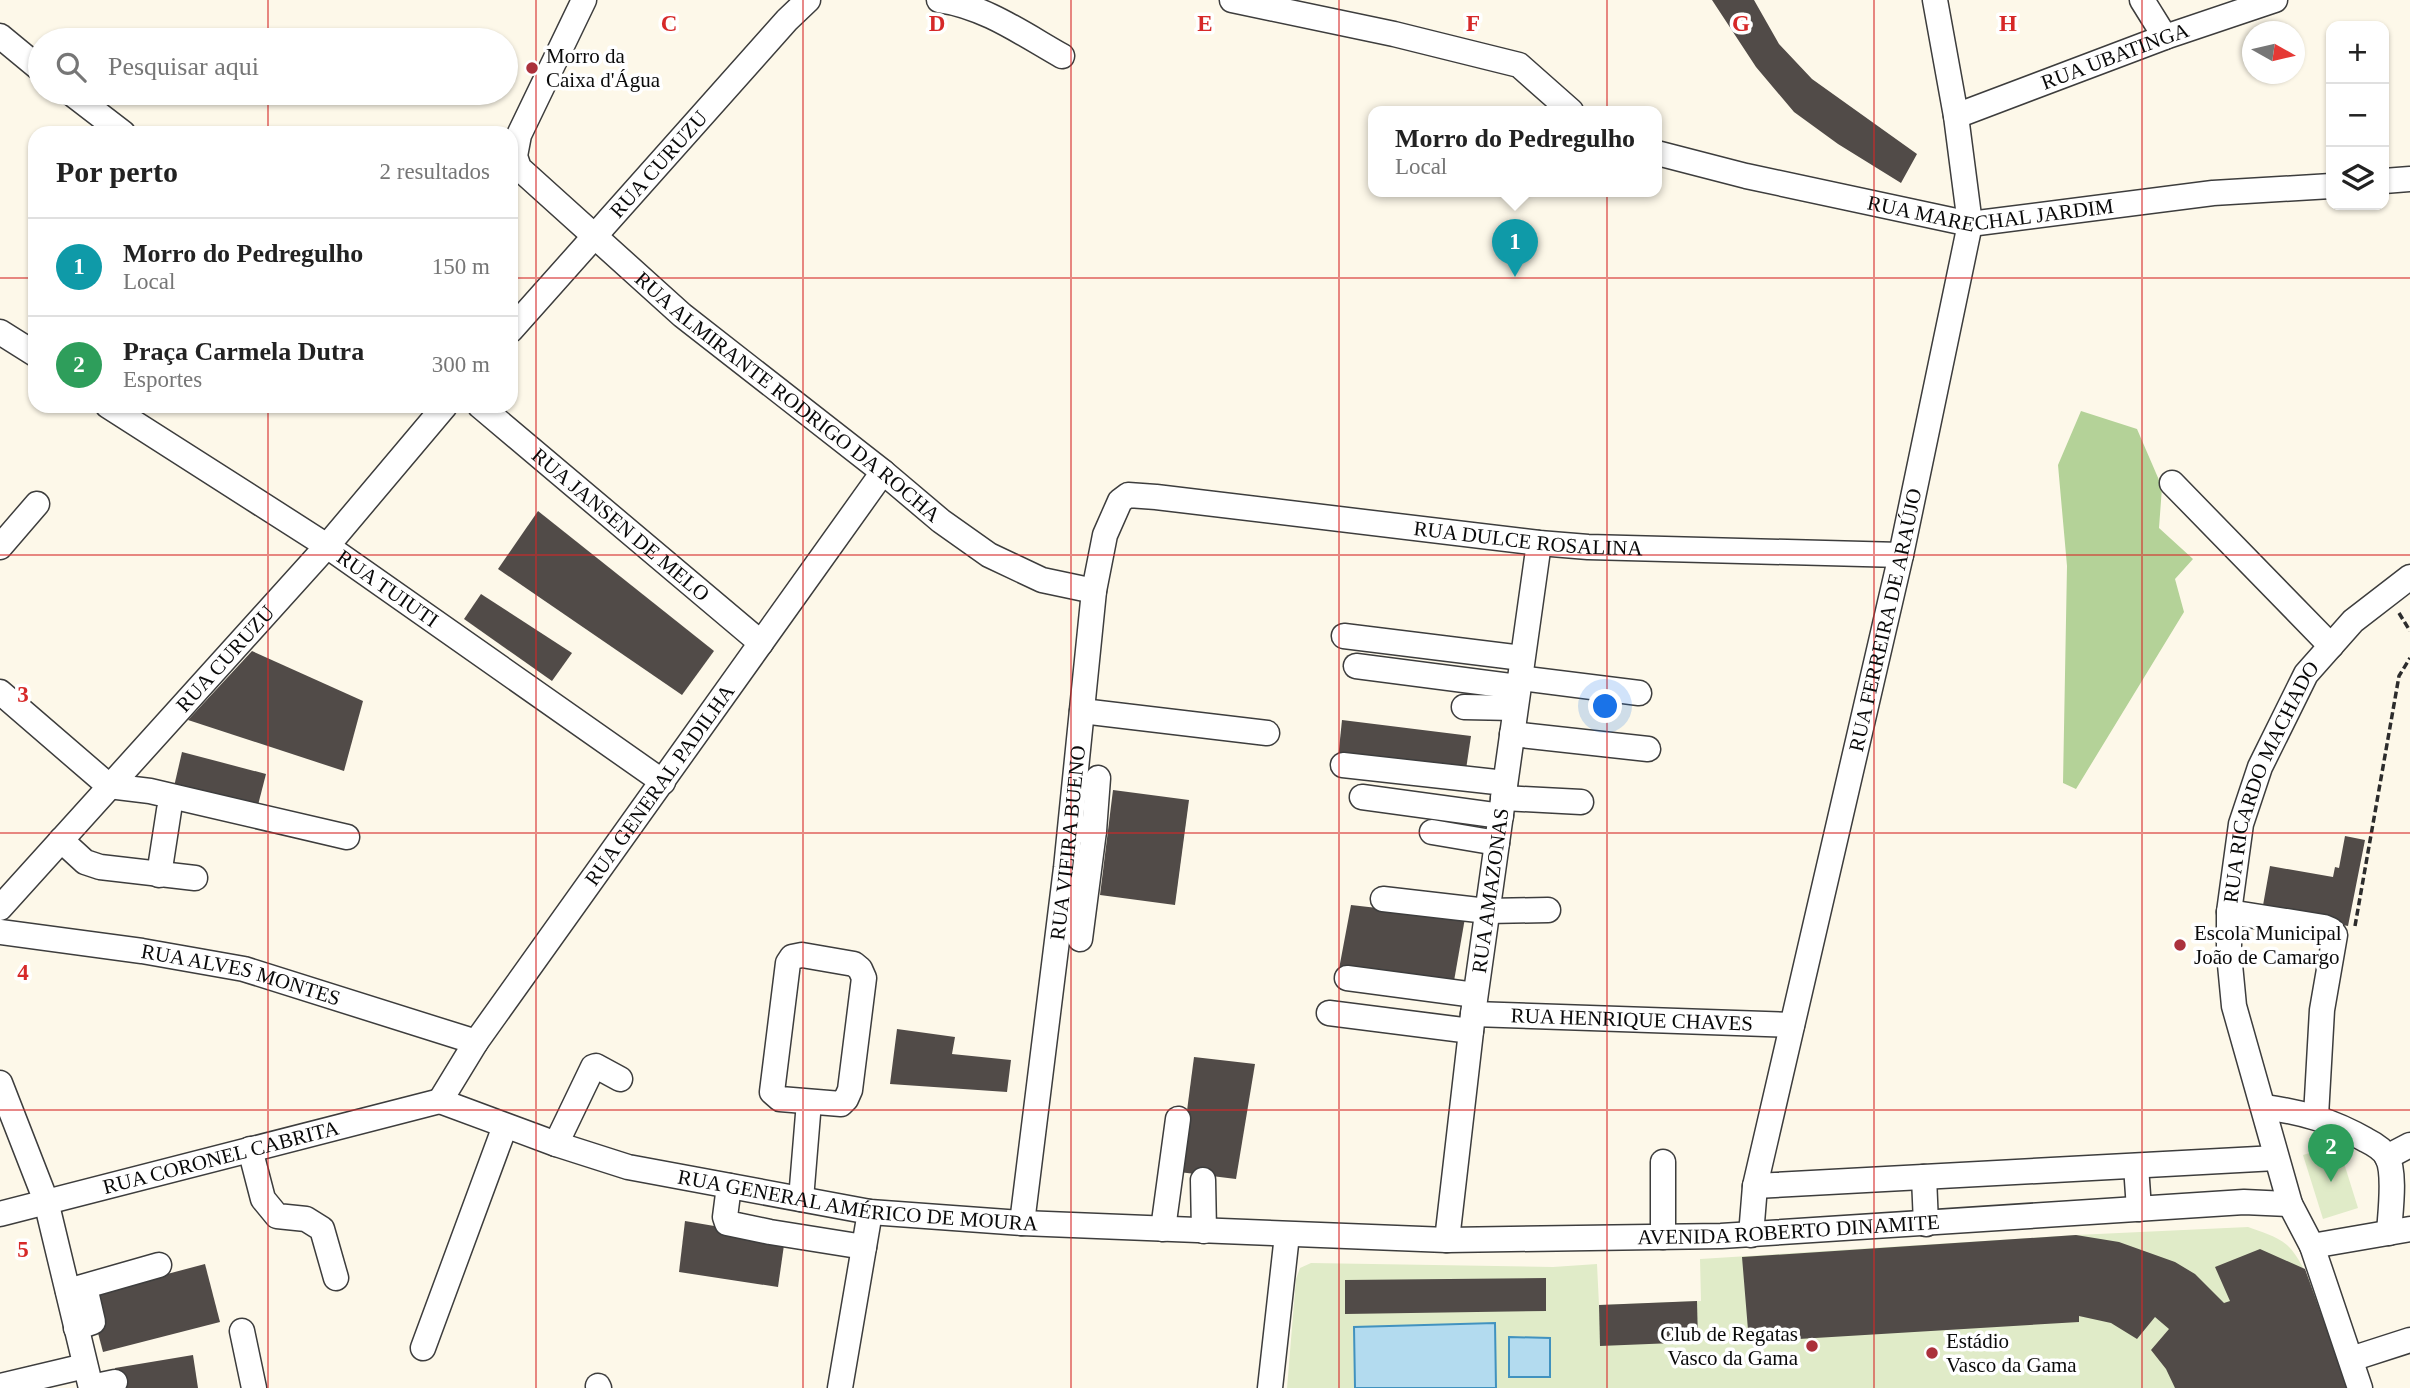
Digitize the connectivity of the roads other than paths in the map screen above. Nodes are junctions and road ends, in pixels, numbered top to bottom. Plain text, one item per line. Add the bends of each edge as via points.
1 (584, 0) edge
2 (808, 0) edge
3 (939, 0) edge
4 (1232, 0) edge
5 (1935, 0) edge
6 (2142, 0) edge
7 (2276, 0) edge
8 (0, 36) edge
9 (2165, 37) junction
10 (1062, 56) dead end
11 (28, 59) edge
12 (87, 105) edge
13 (1565, 106) edge
14 (1956, 116) junction
15 (114, 126) edge
16 (518, 140) edge
17 (1662, 154) edge
18 (518, 164) edge
19 (2410, 179) edge
20 (2389, 181) edge
21 (2326, 186) edge
22 (1970, 224) junction
23 (594, 235) junction
24 (518, 322) edge
25 (0, 332) edge
26 (28, 350) edge
27 (119, 413) edge
28 (439, 413) edge
29 (488, 413) edge
30 (883, 472) junction
31 (2172, 483) dead end
32 (1156, 497) joint
33 (37, 504) dead end
34 (1539, 543) junction
35 (327, 546) junction
36 (0, 547) edge
37 (1901, 555) junction
38 (2410, 577) edge
39 (1094, 591) junction
40 (1345, 636) dead end
41 (761, 643) junction
42 (2330, 646) junction
43 (1356, 666) dead end
44 (1519, 683) junction
45 (0, 692) edge
46 (1639, 693) dead end
47 (1464, 707) dead end
48 (1082, 711) junction
49 (1267, 733) dead end
50 (1512, 734) junction
51 (1648, 749) dead end
52 (1343, 765) dead end
53 (1098, 778) dead end
54 (663, 782) junction
55 (109, 786) junction
56 (1362, 797) dead end
57 (1503, 799) junction
58 (1581, 802) dead end
59 (169, 810) dead end
60 (1083, 830) junction
61 (1432, 832) dead end
62 (347, 837) dead end
63 (61, 840) junction
64 (1497, 843) junction
65 (159, 875) junction
66 (195, 878) dead end
67 (4, 897) edge
68 (1383, 899) dead end
69 (1548, 910) dead end
70 (1487, 911) junction
71 (2228, 912) junction
72 (0, 933) edge
73 (1080, 939) dead end
74 (1346, 978) dead end
75 (1329, 1013) dead end
76 (1473, 1013) junction
77 (1792, 1025) junction
78 (475, 1042) junction
79 (620, 1079) dead end
80 (0, 1083) edge
81 (440, 1101) junction
82 (809, 1102) junction
83 (2264, 1107) junction
84 (2316, 1116) junction
85 (1178, 1119) dead end
86 (505, 1126) junction
87 (556, 1144) junction
88 (2410, 1145) edge
89 (250, 1149) junction
90 (2387, 1157) junction
91 (2276, 1158) junction
92 (1663, 1162) dead end
93 (2136, 1166) junction
94 (1924, 1177) junction
95 (1203, 1180) dead end
96 (729, 1186) junction
97 (1755, 1186) junction
98 (801, 1199) junction
99 (46, 1201) junction
100 (2290, 1204) junction
101 (2139, 1209) junction
102 (870, 1212) junction
103 (0, 1214) edge
104 (1022, 1223) junction
105 (1926, 1224) junction
106 (1163, 1229) junction
107 (1204, 1231) junction
108 (2399, 1231) edge
109 (1287, 1235) junction
110 (1751, 1235) junction
111 (1663, 1237) junction
112 (1447, 1240) junction
113 (2312, 1246) junction
114 (864, 1247) junction
115 (159, 1265) dead end
116 (336, 1278) dead end
117 (76, 1289) junction
118 (242, 1331) dead end
119 (2410, 1340) edge
120 (424, 1348) dead end
121 (2351, 1359) junction
122 (91, 1373) edge
123 (115, 1382) dead end
124 (0, 1387) edge
125 (254, 1388) edge
126 (840, 1388) edge
127 (1270, 1388) edge
128 (2360, 1388) edge

1 - 16 street, RUA ALMIRANTE RODRIGO DA ROCHA
2 - 23 street, RUA CURUZU
3 - 10 street via 985,13
4 - 13 street via 1519,65
5 - 14 street, RUA FERREIRA DE ARAÚJO
6 - 9 street
7 - 9 street, RUA UBATINGA
8 - 11 street
9 - 14 street, RUA UBATINGA
12 - 15 street
14 - 22 street, RUA FERREIRA DE ARAÚJO
17 - 22 street, RUA MARECHAL JARDIM
18 - 23 street, RUA ALMIRANTE RODRIGO DA ROCHA
19 - 20 street
21 - 22 street, RUA MARECHAL JARDIM via 2213,193
22 - 37 street, RUA FERREIRA DE ARAÚJO
23 - 24 street, RUA CURUZU
23 - 30 street, RUA ALMIRANTE RODRIGO DA ROCHA via 682,315
25 - 26 street
27 - 35 street, RUA TUIUTI
28 - 35 street, RUA CURUZU
29 - 41 street, RUA JANSEN DE MELO
30 - 39 street, RUA ALMIRANTE RODRIGO DA ROCHA via 989,555 1042,580
30 - 41 street, RUA GENERAL PADILHA
31 - 42 street
32 - 34 street, RUA DULCE ROSALINA
32 - 39 street, RUA VIEIRA BUENO via 1128,495 1120,501 1105,535
33 - 36 street
34 - 37 street, RUA DULCE ROSALINA
34 - 44 street, RUA AMAZONAS
35 - 54 street, RUA TUIUTI
35 - 55 street, RUA CURUZU
37 - 77 street, RUA FERREIRA DE ARAÚJO
38 - 42 street, RUA RICARDO MACHADO via 2353,621
39 - 48 street, RUA VIEIRA BUENO
40 - 44 street
41 - 54 street, RUA GENERAL PADILHA
42 - 71 street, RUA RICARDO MACHADO via 2306,674 2260,767 2241,824
43 - 44 street
44 - 46 street
44 - 47 street
44 - 50 street, RUA AMAZONAS
45 - 55 street
48 - 49 street
48 - 60 street, RUA VIEIRA BUENO
50 - 51 street
50 - 57 street, RUA AMAZONAS
52 - 57 street
53 - 60 street
54 - 78 street, RUA GENERAL PADILHA
55 - 62 street via 150,791
55 - 63 street, RUA CURUZU
56 - 57 street
57 - 58 street
57 - 64 street, RUA AMAZONAS
59 - 65 street
60 - 73 street
60 - 104 street, RUA VIEIRA BUENO
61 - 64 street
63 - 65 street via 85,862
63 - 67 street, RUA CURUZU
64 - 70 street, RUA AMAZONAS
65 - 66 street
68 - 70 street
69 - 70 street
70 - 76 street, RUA AMAZONAS
71 - 83 street, RUA RICARDO MACHADO via 2234,1006
71 - 84 street via 2324,927 2335,935 2322,1010
72 - 78 street, RUA ALVES MONTES via 244,969
74 - 76 street
75 - 76 street
76 - 77 street, RUA HENRIQUE CHAVES
76 - 112 street, RUA AMAZONAS
77 - 97 street, RUA FERREIRA DE ARAÚJO
78 - 81 street, RUA GENERAL PADILHA
79 - 87 street via 593,1067
80 - 99 street
81 - 86 street, RUA GENERAL AMÉRICO DE MOURA
81 - 89 street, RUA CORONEL CABRITA
82 - 82 street via 841,1104 850,1090 864,978 854,964 802,955 788,963 772,1092 779,1099
82 - 98 street
83 - 84 street
83 - 91 street, RUA RICARDO MACHADO
84 - 90 street via 2347,1128
85 - 106 street
86 - 87 street, RUA GENERAL AMÉRICO DE MOURA
86 - 120 street
87 - 96 street, RUA GENERAL AMÉRICO DE MOURA via 628,1167
88 - 90 street
89 - 99 street, RUA CORONEL CABRITA
89 - 116 street via 263,1199 277,1216 306,1219 322,1229
90 - 108 street
91 - 93 street
91 - 100 street, RUA RICARDO MACHADO
92 - 111 street
93 - 94 street
93 - 101 street
94 - 97 street
94 - 105 street
95 - 107 street
96 - 98 street, RUA GENERAL AMÉRICO DE MOURA
96 - 114 street via 727,1223
97 - 110 street, RUA FERREIRA DE ARAÚJO
98 - 102 street, RUA GENERAL AMÉRICO DE MOURA
99 - 103 street, RUA CORONEL CABRITA
99 - 117 street
100 - 101 street, AVENIDA ROBERTO DINAMITE via 2244,1202
100 - 113 street, RUA RICARDO MACHADO
101 - 105 street, AVENIDA ROBERTO DINAMITE
102 - 104 street, RUA GENERAL AMÉRICO DE MOURA
102 - 114 street
104 - 106 street, RUA GENERAL AMÉRICO DE MOURA
105 - 110 street, AVENIDA ROBERTO DINAMITE
106 - 107 street, RUA GENERAL AMÉRICO DE MOURA
107 - 109 street, RUA GENERAL AMÉRICO DE MOURA
108 - 113 street
109 - 112 street, AVENIDA ROBERTO DINAMITE
109 - 127 street
110 - 111 street, AVENIDA ROBERTO DINAMITE
111 - 112 street, AVENIDA ROBERTO DINAMITE
113 - 121 street, RUA RICARDO MACHADO
114 - 126 street
115 - 117 street
117 - 122 street
118 - 125 street
119 - 121 street
121 - 128 street, RUA RICARDO MACHADO
122 - 123 street
122 - 124 street

